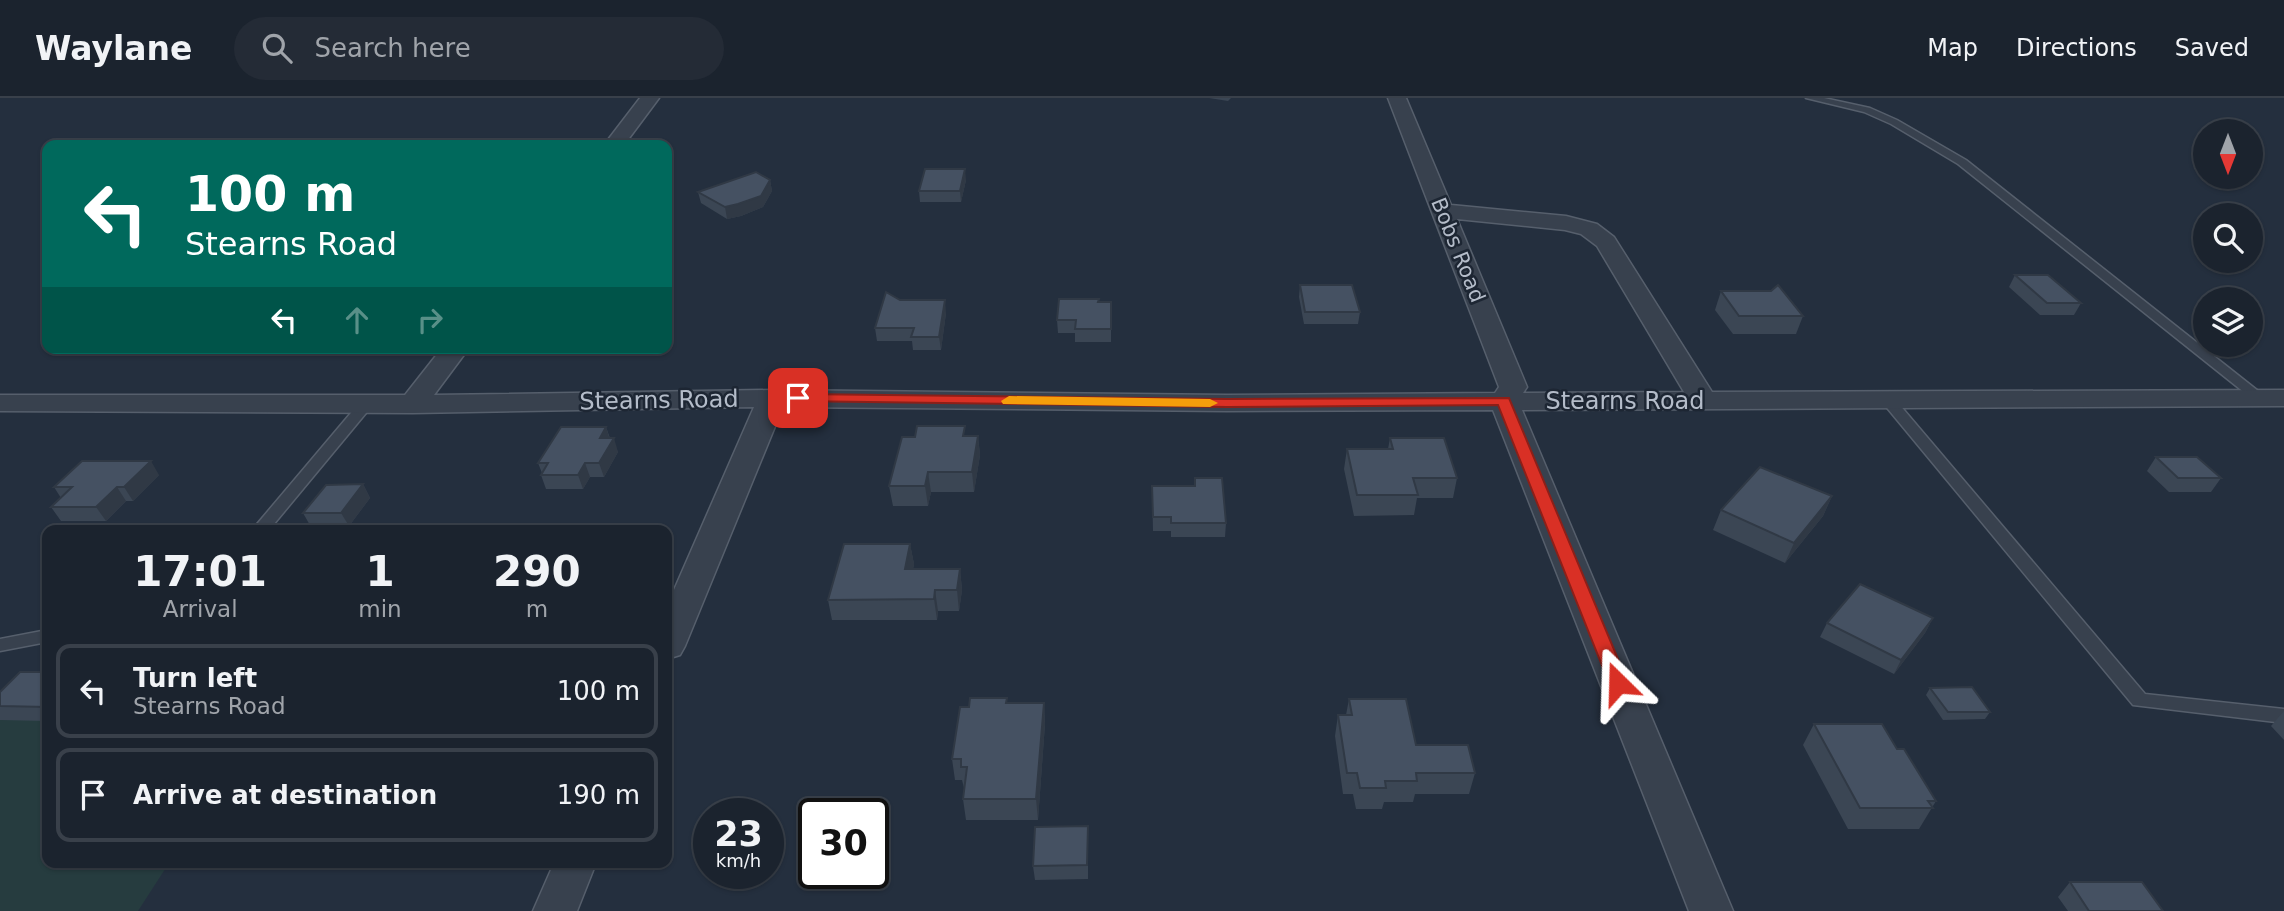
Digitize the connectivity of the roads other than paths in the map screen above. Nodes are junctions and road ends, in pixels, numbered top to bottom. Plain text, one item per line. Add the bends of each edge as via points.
1 (650, 98) edge
2 (1397, 98) edge
3 (1811, 98) edge
4 (618, 140) edge
5 (1442, 211) junction
6 (451, 354) edge
7 (772, 398) junction
8 (2272, 398) edge
9 (1703, 400) junction
10 (1888, 400) junction
11 (1504, 401) junction
12 (0, 402) edge
13 (366, 404) junction
14 (413, 404) junction
15 (264, 525) edge
16 (672, 634) edge
17 (42, 637) edge
18 (0, 645) edge
19 (2284, 716) edge
20 (573, 868) edge
21 (555, 911) edge
22 (1711, 911) edge

1 - 4 street
2 - 5 street, Bobs Road
3 - 8 lane via 1867,110 1962,162
5 - 9 street via 1589,229 1606,242
5 - 11 street, Bobs Road via 1513,387
6 - 14 street
7 - 11 street, Stearns Road
7 - 14 street, Stearns Road
7 - 16 street
8 - 10 street, Stearns Road
9 - 10 street, Stearns Road
9 - 11 street, Stearns Road
10 - 19 lane via 2140,700
11 - 22 street
12 - 13 street, Stearns Road
13 - 14 street, Stearns Road
13 - 15 lane
17 - 18 lane
20 - 21 street

